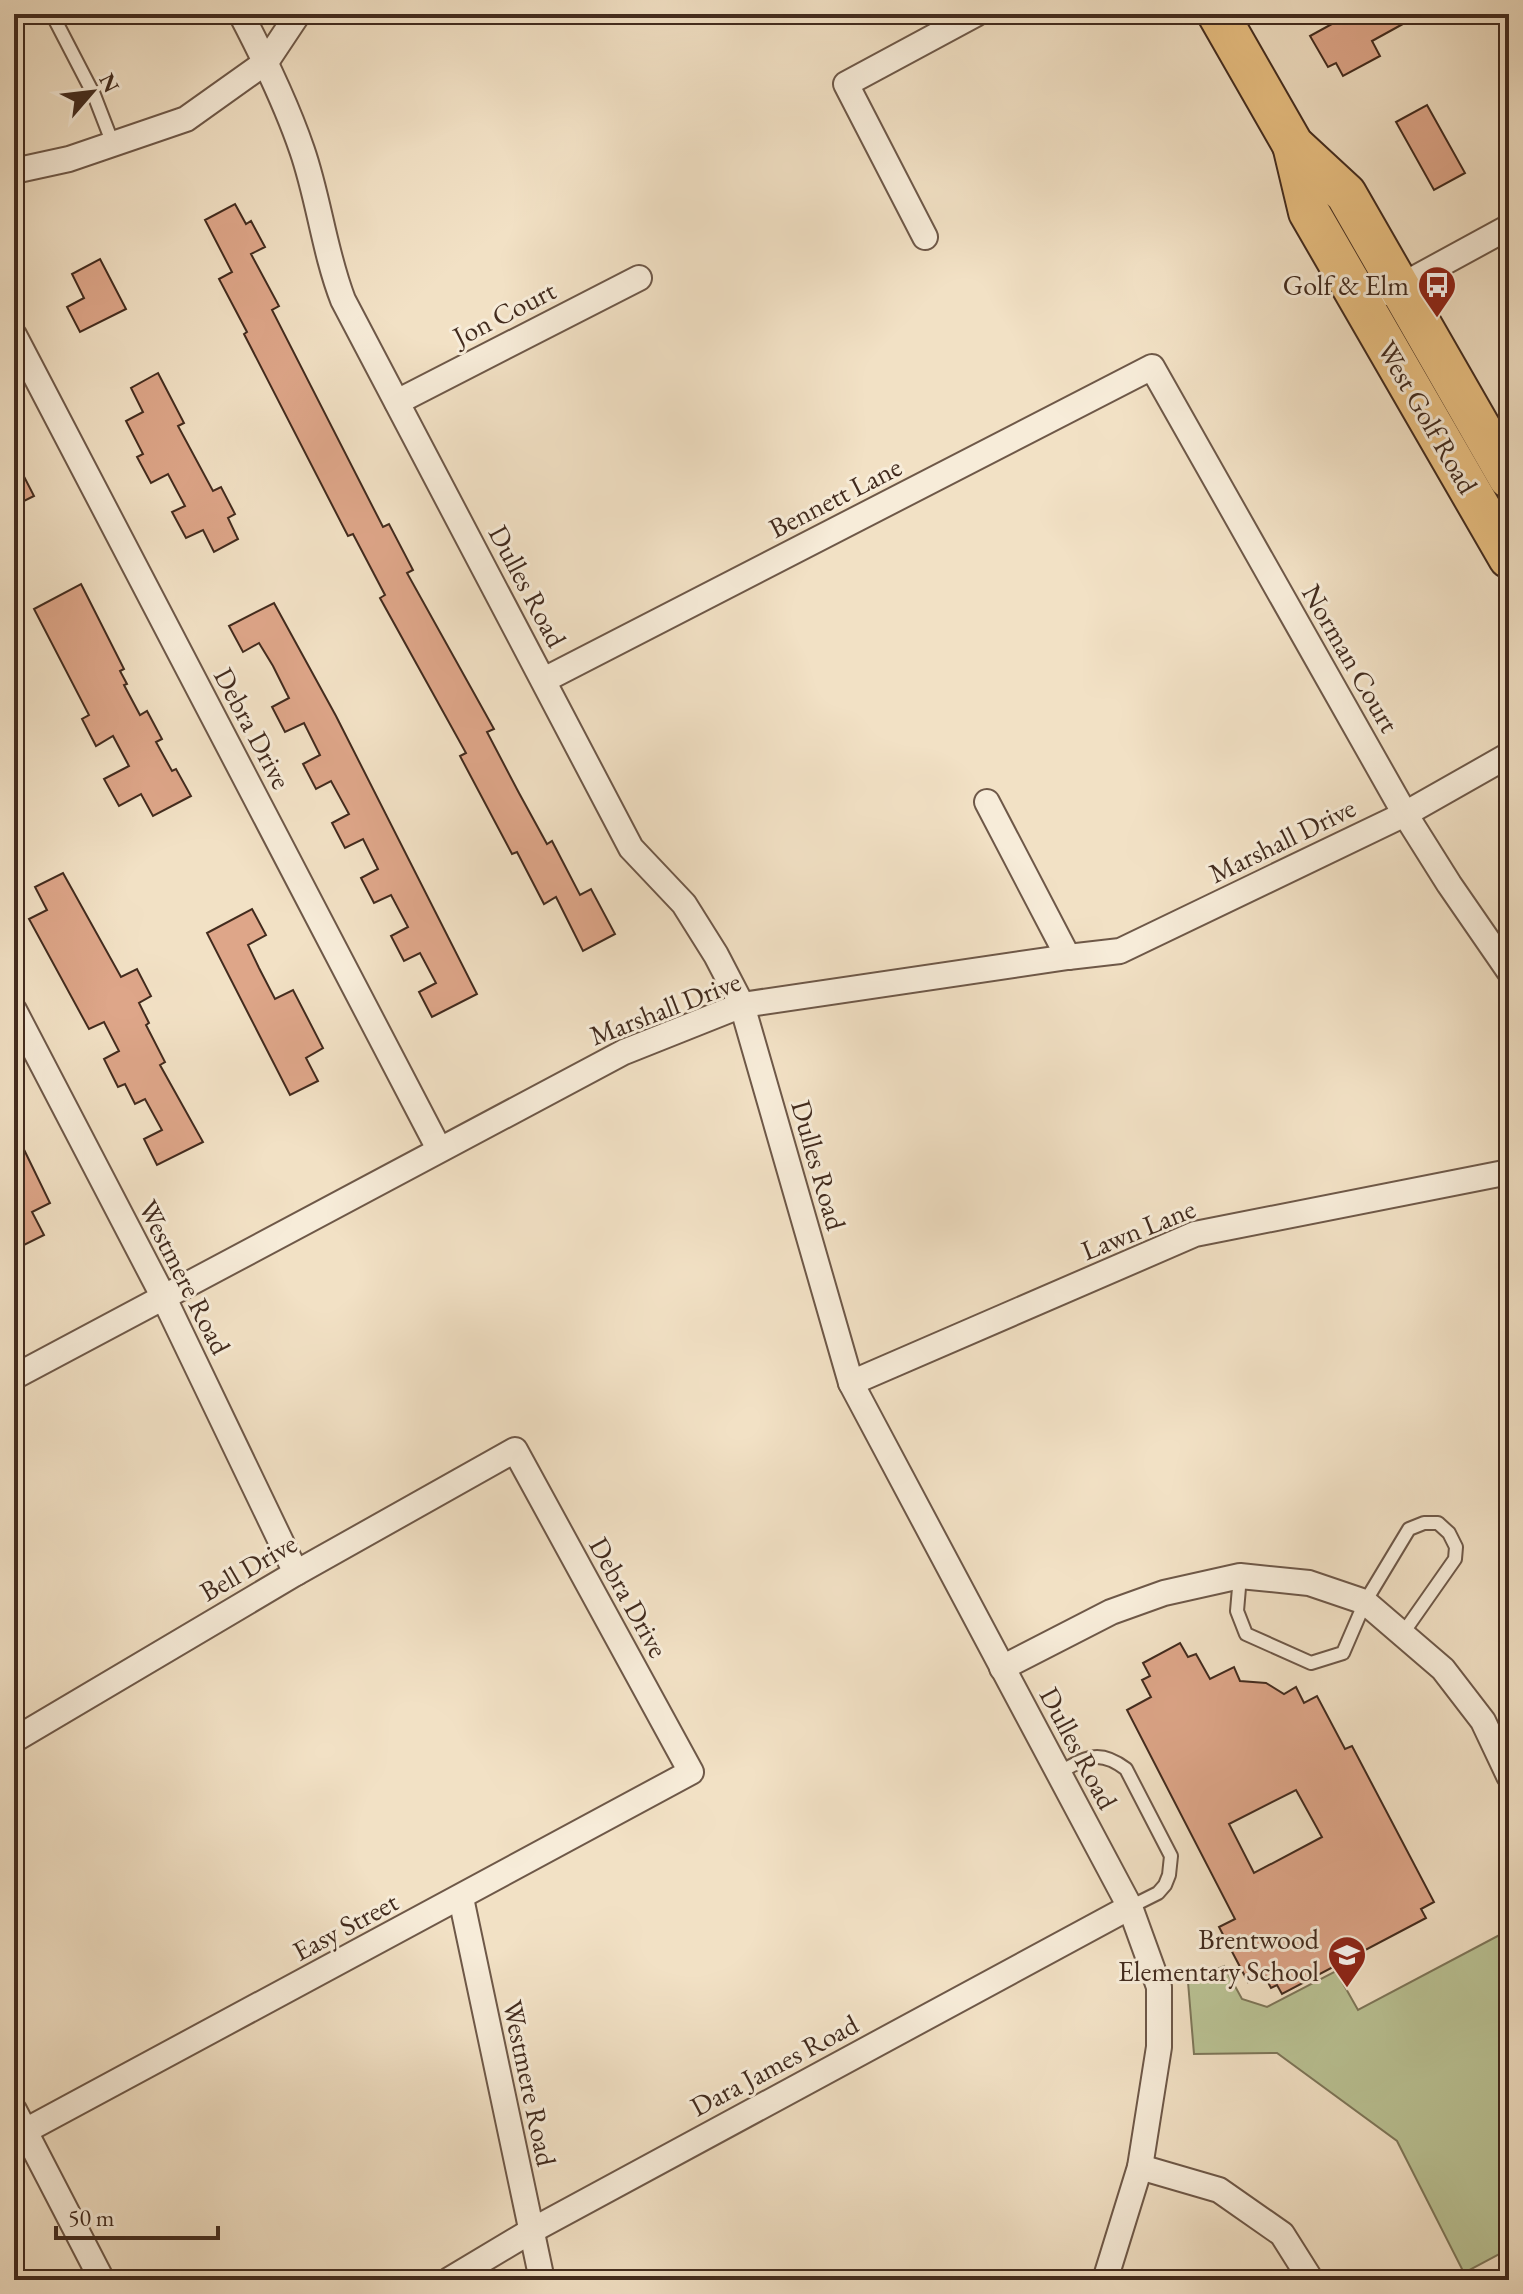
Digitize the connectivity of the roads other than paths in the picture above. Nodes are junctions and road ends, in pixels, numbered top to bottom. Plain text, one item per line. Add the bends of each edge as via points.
1 (52, 14) edge
2 (241, 14) edge
3 (298, 14) edge
4 (976, 14) edge
5 (1218, 14) edge
6 (266, 62) junction
7 (113, 144) junction
8 (1293, 145) junction
9 (14, 171) edge
10 (1509, 227) edge
11 (925, 237) dead end
12 (639, 278) dead end
13 (1399, 287) junction
14 (1364, 306) junction
15 (14, 335) edge
16 (1152, 367) joint
17 (397, 402) junction
18 (1509, 478) edge
19 (1509, 558) edge
20 (544, 680) junction
21 (1509, 755) edge
22 (987, 802) dead end
23 (1405, 814) junction
24 (1068, 957) junction
25 (1509, 971) edge
26 (742, 1005) junction
27 (14, 1010) edge
28 (439, 1149) junction
29 (1509, 1172) edge
30 (163, 1296) junction
31 (14, 1377) edge
32 (851, 1383) junction
33 (515, 1450) joint
34 (296, 1573) junction
35 (1240, 1576) junction
36 (1365, 1602) junction
37 (1401, 1636) junction
38 (1002, 1668) junction
39 (14, 1740) edge
40 (691, 1772) joint
41 (1058, 1773) junction
42 (1509, 1776) edge
43 (461, 1898) junction
44 (1130, 1907) junction
45 (25, 2131) edge
46 (14, 2162) edge
47 (1140, 2167) junction
48 (531, 2231) junction
49 (102, 2280) edge
50 (449, 2280) edge
51 (542, 2280) edge
52 (1105, 2280) edge
53 (1311, 2280) edge

1 - 7 lane
2 - 6 street, Dulles Road
3 - 6 street
4 - 11 street via 846,84
5 - 8 main road, West Golf Road
6 - 7 street via 186,119
6 - 17 street, Dulles Road via 303,152 343,300
7 - 9 street
8 - 13 main road, West Golf Road via 1346,194
8 - 14 main road, West Golf Road via 1309,212
10 - 13 street
12 - 17 street, Jon Court
13 - 14 street
13 - 18 main road, West Golf Road
14 - 19 main road, West Golf Road
15 - 28 street, Debra Drive
16 - 20 street, Bennett Lane
16 - 23 street, Norman Court
17 - 20 street, Dulles Road
20 - 26 street, Dulles Road via 631,848 684,904
21 - 23 street, Marshall Drive
22 - 24 street
23 - 24 street, Marshall Drive via 1120,951
23 - 25 street, Norman Court
24 - 26 street, Marshall Drive
26 - 28 street, Marshall Drive via 624,1052
26 - 32 street, Dulles Road
27 - 30 street, Westmere Road
28 - 30 street, Marshall Drive
29 - 32 street, Lawn Lane via 1195,1234
30 - 31 street, Marshall Drive
30 - 34 street, Westmere Road
32 - 38 street, Dulles Road
33 - 34 street, Bell Drive
33 - 40 street, Debra Drive
34 - 39 street, Bell Drive
35 - 36 street via 1309,1583
35 - 36 lane via 1237,1611 1246,1634 1311,1663 1343,1653
35 - 38 street via 1164,1593 1111,1612
36 - 37 street
36 - 37 lane via 1409,1529 1438,1523 1449,1533 1455,1559
37 - 42 street via 1443,1669 1483,1721
38 - 41 street, Dulles Road
40 - 43 street, Easy Street
41 - 44 street, Dulles Road
41 - 44 lane via 1100,1756 1126,1769 1171,1856 1165,1885
43 - 45 street, Easy Street
43 - 48 street, Westmere Road
44 - 47 street, Dulles Road via 1159,1987 1159,2047
44 - 48 street, Dara James Road
45 - 46 street, Easy Street
45 - 49 street
47 - 52 street, Dulles Road
47 - 53 street via 1219,2190 1282,2234
48 - 50 street, Dara James Road
48 - 51 street, Westmere Road

